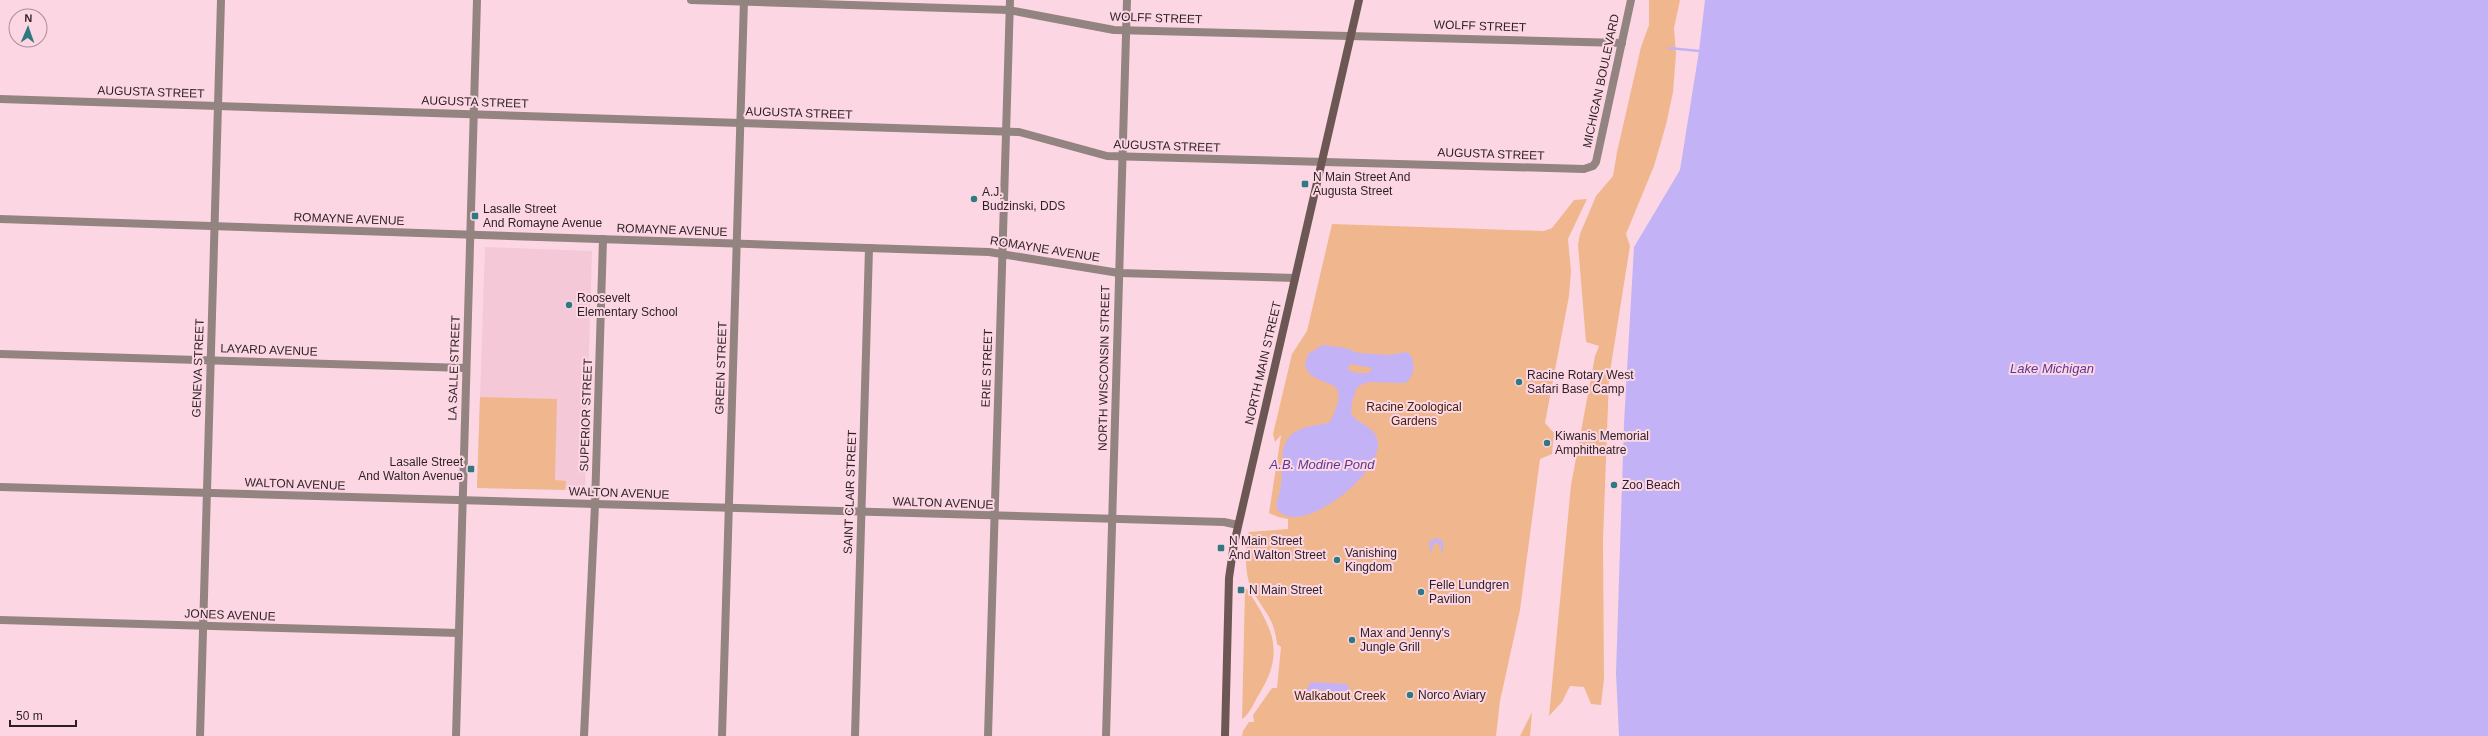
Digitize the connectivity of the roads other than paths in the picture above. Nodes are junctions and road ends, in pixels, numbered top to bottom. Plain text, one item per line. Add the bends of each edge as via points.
1 (221, 0) edge
2 (477, 0) edge
3 (691, 0) edge
4 (1010, 0) edge
5 (1127, 0) edge
6 (1359, 0) edge
7 (1631, 0) edge
8 (744, 1) edge
9 (1009, 10) junction
10 (1126, 30) junction
11 (1351, 34) junction
12 (1622, 43) junction
13 (0, 99) edge
14 (218, 106) junction
15 (474, 114) junction
16 (740, 123) junction
17 (1006, 131) junction
18 (1122, 157) junction
19 (1322, 162) junction
20 (1593, 166) joint
21 (0, 219) edge
22 (214, 227) junction
23 (469, 235) junction
24 (603, 239) junction
25 (736, 244) junction
26 (869, 248) junction
27 (1002, 253) junction
28 (1119, 273) junction
29 (1295, 278) junction
30 (0, 354) edge
31 (210, 360) junction
32 (466, 368) junction
33 (0, 487) edge
34 (206, 493) junction
35 (462, 500) junction
36 (595, 504) junction
37 (728, 508) junction
38 (861, 513) junction
39 (994, 517) junction
40 (1112, 519) junction
41 (1238, 525) junction
42 (0, 620) edge
43 (203, 626) junction
44 (459, 633) junction
45 (200, 736) edge
46 (456, 736) edge
47 (584, 736) edge
48 (722, 736) edge
49 (854, 736) edge
50 (988, 736) edge
51 (1106, 736) edge
52 (1225, 736) edge

1 - 14 street, GENEVA STREET
2 - 15 street, LA SALLE STREET
3 - 8 street, WOLFF STREET
4 - 9 street, ERIE STREET
5 - 10 street, NORTH WISCONSIN STREET
6 - 11 main road, NORTH MAIN STREET
7 - 12 street, MICHIGAN BOULEVARD
8 - 9 street, WOLFF STREET
8 - 16 street, GREEN STREET
9 - 10 street, WOLFF STREET via 1114,30
9 - 17 street, ERIE STREET
10 - 11 street, WOLFF STREET
10 - 18 street, NORTH WISCONSIN STREET
11 - 12 street, WOLFF STREET
11 - 19 main road, NORTH MAIN STREET
12 - 20 street, MICHIGAN BOULEVARD via 1597,158
13 - 14 street, AUGUSTA STREET
14 - 15 street, AUGUSTA STREET
14 - 22 street, GENEVA STREET
15 - 16 street, AUGUSTA STREET
15 - 23 street, LA SALLE STREET
16 - 17 street, AUGUSTA STREET
16 - 25 street, GREEN STREET
17 - 18 street, AUGUSTA STREET via 1019,132 1107,156
17 - 27 street, ERIE STREET
18 - 19 street, AUGUSTA STREET
18 - 28 street, NORTH WISCONSIN STREET
19 - 20 street, AUGUSTA STREET via 1584,169
19 - 29 main road, NORTH MAIN STREET
21 - 22 street, ROMAYNE AVENUE
22 - 23 street, ROMAYNE AVENUE
22 - 31 street, GENEVA STREET
23 - 24 street, ROMAYNE AVENUE
23 - 32 street, LA SALLE STREET
24 - 25 street, ROMAYNE AVENUE
24 - 36 street, SUPERIOR STREET
25 - 26 street, ROMAYNE AVENUE
25 - 37 street, GREEN STREET
26 - 27 street, ROMAYNE AVENUE
26 - 38 street, SAINT CLAIR STREET
27 - 28 street, ROMAYNE AVENUE
27 - 39 street, ERIE STREET
28 - 29 street, ROMAYNE AVENUE
28 - 40 street, NORTH WISCONSIN STREET
29 - 41 main road, NORTH MAIN STREET
30 - 31 street, LAYARD AVENUE
31 - 32 street, LAYARD AVENUE
31 - 34 street, GENEVA STREET
32 - 35 street, LA SALLE STREET
33 - 34 street, WALTON AVENUE
34 - 35 street, WALTON AVENUE
34 - 43 street, GENEVA STREET
35 - 36 street, WALTON AVENUE
35 - 44 street, LA SALLE STREET
36 - 37 street, WALTON AVENUE
36 - 47 street, SUPERIOR STREET
37 - 38 street, WALTON AVENUE
37 - 48 street, GREEN STREET
38 - 39 street, WALTON AVENUE
38 - 49 street, SAINT CLAIR STREET
39 - 40 street, WALTON AVENUE
39 - 50 street, ERIE STREET
40 - 41 street, WALTON AVENUE via 1224,522
40 - 51 street, NORTH WISCONSIN STREET
41 - 52 main road, NORTH MAIN STREET via 1229,578
42 - 43 street, JONES AVENUE
43 - 44 street, JONES AVENUE
43 - 45 street, GENEVA STREET
44 - 46 street, LA SALLE STREET

